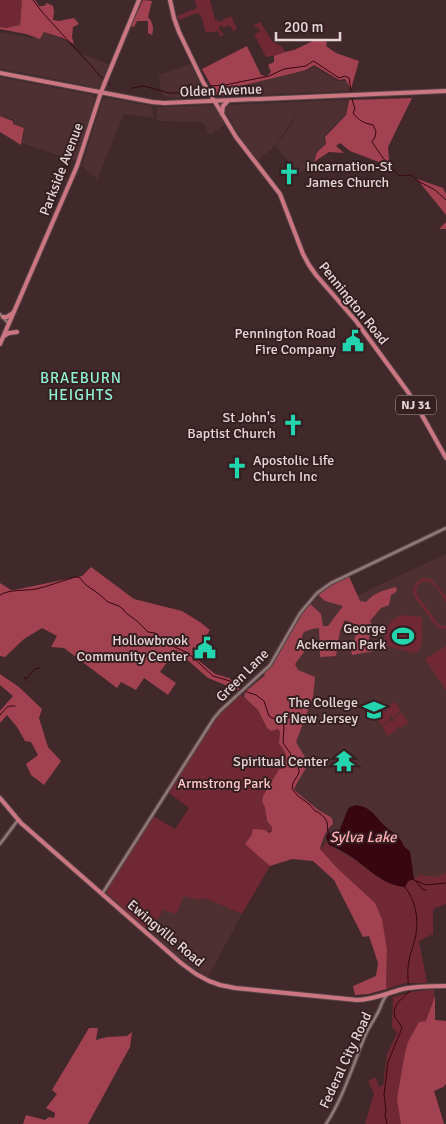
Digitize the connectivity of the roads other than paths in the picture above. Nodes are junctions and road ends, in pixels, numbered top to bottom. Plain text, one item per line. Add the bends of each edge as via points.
1 (139, 0) edge
2 (170, 0) edge
3 (0, 73) edge
4 (446, 91) edge
5 (101, 92) junction
6 (228, 100) junction
7 (214, 101) junction
8 (222, 114) junction
9 (14, 312) junction
10 (1, 315) edge
11 (9, 324) junction
12 (17, 332) dead end
13 (4, 336) junction
14 (0, 344) edge
15 (446, 458) edge
16 (446, 528) edge
17 (0, 798) edge
18 (18, 820) junction
19 (0, 844) edge
20 (102, 894) junction
21 (446, 986) edge
22 (389, 993) junction
23 (379, 997) junction
24 (381, 1004) junction
25 (326, 1124) edge

1 - 5 main road, Parkside Avenue
2 - 7 main road, Pennington Road / NJ 31 via 179,32
3 - 5 main road, Olden Avenue
4 - 6 main road, Olden Avenue
5 - 7 main road, Olden Avenue via 154,102
5 - 9 main road, Parkside Avenue via 77,166
6 - 7 main road, Olden Avenue
6 - 8 main road
7 - 8 main road, Pennington Road / NJ 31
8 - 15 main road, Pennington Road / NJ 31 via 280,194 309,265 356,321 408,392
9 - 10 main road via 8,316
9 - 11 main road, Parkside Avenue
10 - 11 street
11 - 13 main road, Parkside Avenue
12 - 13 main road
13 - 14 main road, Parkside Avenue
16 - 20 street, Green Lane via 322,589 300,613 270,665 214,718
17 - 18 main road, Ewingville Road
18 - 19 street
18 - 20 main road, Ewingville Road
20 - 23 main road, Ewingville Road via 180,963 214,983 346,1000
21 - 22 main road, Ewingville Road via 406,988
22 - 23 main road, Ewingville Road
22 - 24 street, Federal City Road
23 - 24 street, Federal City Road
24 - 25 street, Federal City Road

